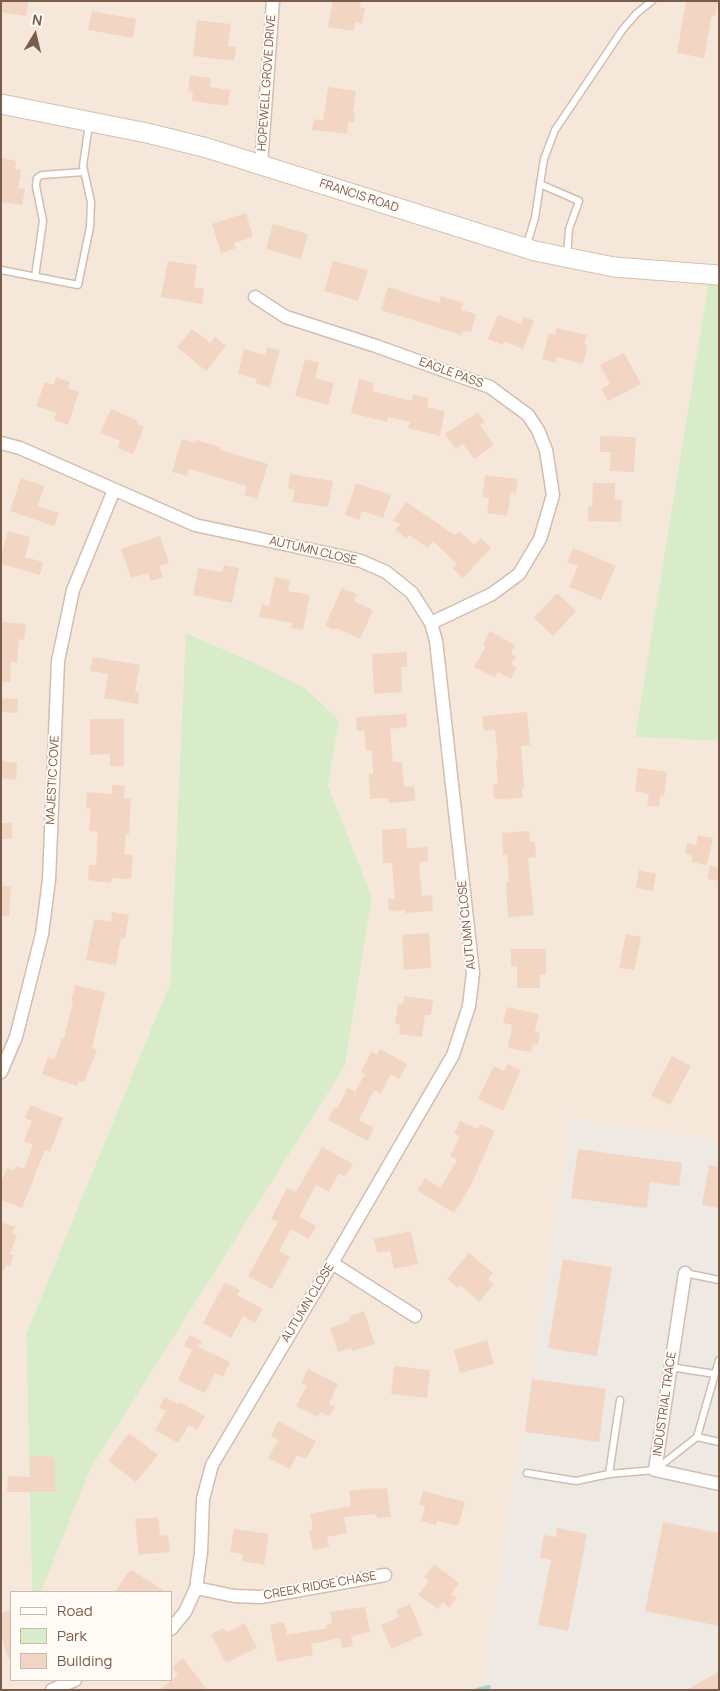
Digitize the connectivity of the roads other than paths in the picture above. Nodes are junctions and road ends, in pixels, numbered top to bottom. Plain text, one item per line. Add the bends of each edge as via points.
1 (273, 1) edge
2 (652, 1) edge
3 (1, 104) edge
4 (89, 121) junction
5 (261, 165) junction
6 (84, 172) junction
7 (540, 184) junction
8 (526, 248) junction
9 (567, 258) junction
10 (1, 270) edge
11 (719, 275) edge
12 (35, 277) junction
13 (255, 296) dead end
14 (1, 443) edge
15 (114, 490) junction
16 (431, 623) junction
17 (1, 1072) edge
18 (332, 1263) junction
19 (685, 1273) joint
20 (719, 1280) edge
21 (415, 1316) dead end
22 (719, 1360) edge
23 (670, 1367) junction
24 (715, 1374) junction
25 (620, 1400) dead end
26 (697, 1437) junction
27 (719, 1442) edge
28 (655, 1470) junction
29 (527, 1473) dead end
30 (609, 1474) junction
31 (719, 1484) edge
32 (385, 1575) dead end
33 (196, 1588) junction
34 (172, 1629) edge
35 (73, 1681) edge
36 (52, 1690) edge

1 - 5 street, HOPEWELL GROVE DRIVE
2 - 7 lane via 637,12 623,29 555,130 544,159
3 - 4 street, FRANCIS ROAD
4 - 5 street, FRANCIS ROAD via 147,132
4 - 6 lane
5 - 8 street, FRANCIS ROAD
6 - 12 lane via 37,178 43,222
6 - 12 lane via 91,202 90,227 78,285
7 - 8 lane
7 - 9 lane via 579,201 568,229
8 - 9 street, FRANCIS ROAD
9 - 11 street, FRANCIS ROAD via 614,268
10 - 12 lane
13 - 16 street, EAGLE PASS via 286,317 490,386 528,415 538,430 546,450 553,495 540,539 519,574 492,594
14 - 15 street, AUTUMN CLOSE via 20,448
15 - 16 street, AUTUMN CLOSE via 195,525 361,562 386,572 412,593
15 - 17 street, MAJESTIC COVE via 73,590 58,661 48,880 42,934 16,1037
16 - 18 street, AUTUMN CLOSE via 436,641 473,973 469,1006 453,1055
18 - 21 street
18 - 33 street, AUTUMN CLOSE via 212,1465 203,1498
19 - 20 lane
19 - 23 street, INDUSTRIAL TRACE
22 - 24 lane
23 - 24 lane
23 - 28 street, INDUSTRIAL TRACE
24 - 26 lane
25 - 30 lane
26 - 27 lane
26 - 28 lane
28 - 30 lane
28 - 31 street, INDUSTRIAL TRACE
29 - 30 lane via 576,1481
32 - 33 street, CREEK RIDGE CHASE via 261,1597 234,1596
33 - 34 street, AUTUMN CLOSE via 185,1612
35 - 36 street

